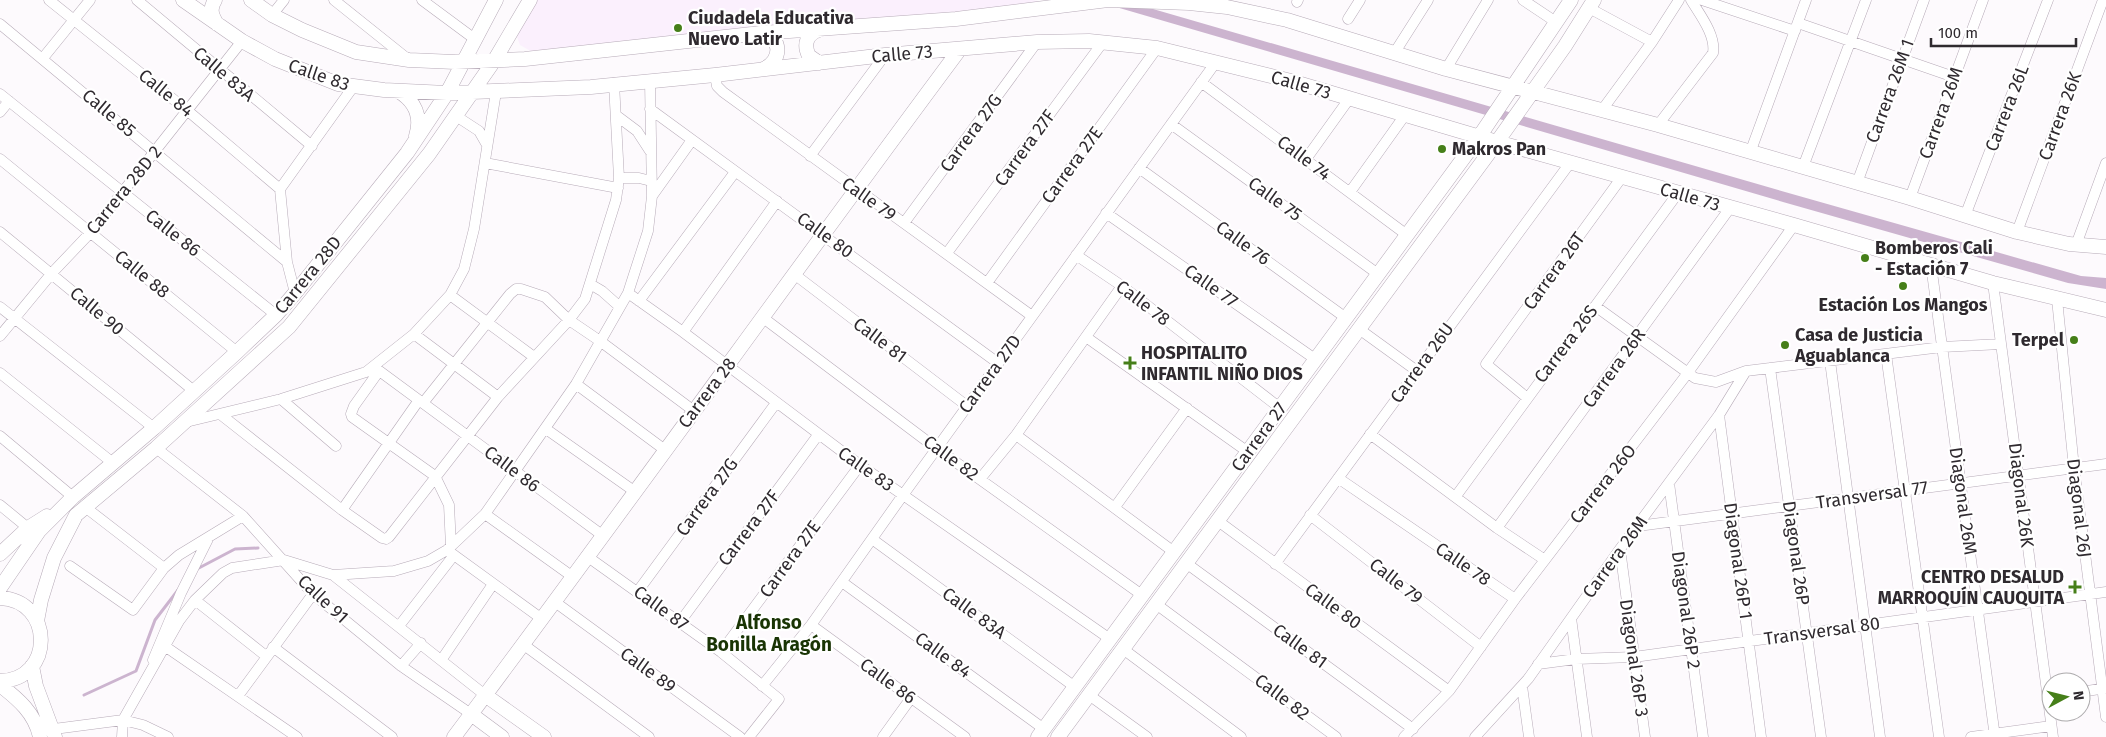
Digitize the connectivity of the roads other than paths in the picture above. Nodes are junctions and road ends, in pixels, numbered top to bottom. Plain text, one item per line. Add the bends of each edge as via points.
1 (50, 0) edge
2 (90, 0) edge
3 (137, 0) edge
4 (183, 0) edge
5 (215, 0) edge
6 (251, 0) edge
7 (284, 0) edge
8 (334, 0) edge
9 (422, 0) edge
10 (496, 0) edge
11 (530, 0) edge
12 (1360, 0) edge
13 (1428, 0) edge
14 (1488, 0) edge
15 (1523, 0) edge
16 (1571, 0) edge
17 (1679, 0) edge
18 (1691, 0) edge
19 (1702, 0) edge
20 (1806, 0) edge
21 (1866, 0) edge
22 (1924, 0) edge
23 (1983, 0) edge
24 (2048, 0) edge
25 (2103, 0) edge
26 (1592, 4) edge
27 (272, 15) junction
28 (1348, 19) dead end
29 (74, 20) junction
30 (1556, 22) junction
31 (0, 24) edge
32 (218, 24) junction
33 (1796, 27) junction
34 (819, 30) junction
35 (761, 33) junction
36 (476, 40) junction
37 (242, 41) junction
38 (1850, 41) junction
39 (1037, 42) junction
40 (1103, 42) junction
41 (1652, 42) junction
42 (1157, 48) junction
43 (960, 49) junction
44 (1395, 52) junction
45 (885, 55) junction
46 (43, 58) junction
47 (1902, 59) junction
48 (408, 60) junction
49 (494, 61) junction
50 (464, 62) junction
51 (1216, 62) junction
52 (819, 63) junction
53 (1446, 68) junction
54 (219, 70) junction
55 (757, 71) junction
56 (715, 75) junction
57 (1954, 77) junction
58 (650, 81) junction
59 (1202, 82) junction
60 (614, 83) junction
61 (1514, 86) junction
62 (353, 87) junction
63 (398, 91) junction
64 (473, 92) junction
65 (496, 92) junction
66 (1532, 92) junction
67 (447, 93) junction
68 (0, 94) edge
69 (1350, 98) junction
70 (9, 101) junction
71 (650, 109) junction
72 (1602, 110) junction
73 (188, 111) junction
74 (0, 112) edge
75 (1405, 115) junction
76 (456, 116) junction
77 (617, 116) junction
78 (1171, 124) junction
79 (1658, 125) junction
80 (1480, 137) junction
81 (692, 140) junction
82 (1497, 142) junction
83 (413, 143) junction
84 (487, 145) junction
85 (312, 146) junction
86 (155, 152) junction
87 (651, 152) junction
88 (1750, 152) junction
89 (810, 156) junction
90 (0, 159) edge
91 (1306, 159) junction
92 (485, 163) junction
93 (1570, 163) junction
94 (2106, 163) edge
95 (1803, 167) junction
96 (1139, 168) junction
97 (735, 172) junction
98 (1622, 177) junction
99 (651, 181) junction
100 (619, 183) junction
101 (1857, 183) junction
102 (280, 190) junction
103 (856, 190) junction
104 (1350, 192) junction
105 (122, 193) junction
106 (1678, 193) junction
107 (652, 196) junction
108 (1910, 198) junction
109 (777, 201) junction
110 (1730, 208) junction
111 (1106, 213) junction
112 (1965, 216) junction
113 (904, 223) junction
114 (1794, 225) junction
115 (0, 232) edge
116 (91, 232) junction
117 (2017, 232) junction
118 (823, 234) junction
119 (1407, 235) junction
120 (2076, 245) junction
121 (2106, 247) edge
122 (947, 253) junction
123 (1076, 255) junction
124 (287, 262) junction
125 (1931, 265) junction
126 (52, 273) junction
127 (794, 274) junction
128 (1378, 274) junction
129 (987, 283) junction
130 (1993, 283) junction
131 (590, 284) junction
132 (1122, 286) junction
133 (295, 293) junction
134 (628, 293) junction
135 (450, 295) junction
136 (2057, 299) junction
137 (639, 301) junction
138 (620, 306) junction
139 (1595, 306) junction
140 (0, 307) edge
141 (2106, 310) edge
142 (276, 315) junction
143 (1032, 316) junction
144 (762, 317) junction
145 (1346, 318) junction
146 (14, 319) junction
147 (569, 320) junction
148 (487, 323) junction
149 (1359, 329) junction
150 (684, 332) junction
151 (414, 334) junction
152 (0, 336) edge
153 (1086, 337) junction
154 (1636, 337) junction
155 (600, 341) junction
156 (2001, 344) junction
157 (1942, 347) junction
158 (237, 352) junction
159 (1886, 354) junction
160 (534, 357) junction
161 (1315, 359) junction
162 (1830, 361) junction
163 (998, 363) junction
164 (728, 365) junction
165 (454, 366) junction
166 (1770, 368) junction
167 (376, 369) junction
168 (1416, 371) junction
169 (1746, 371) junction
170 (0, 373) edge
171 (1688, 374) junction
172 (576, 384) junction
173 (194, 391) junction
174 (498, 397) junction
175 (1526, 397) junction
176 (281, 399) junction
177 (421, 402) junction
178 (776, 403) junction
179 (967, 406) junction
180 (1187, 408) junction
181 (1280, 408) junction
182 (694, 411) junction
183 (220, 414) junction
184 (1718, 415) junction
185 (185, 422) junction
186 (154, 428) junction
187 (546, 429) junction
188 (1370, 434) junction
189 (818, 435) junction
190 (1016, 435) junction
191 (0, 436) edge
192 (470, 438) junction
193 (390, 443) junction
194 (336, 446) dead end
195 (156, 448) junction
196 (936, 448) junction
197 (665, 450) junction
198 (1248, 452) junction
199 (113, 463) junction
200 (2106, 464) edge
201 (860, 465) junction
202 (2074, 468) junction
203 (512, 470) junction
204 (2018, 475) junction
205 (435, 476) junction
206 (1338, 478) junction
207 (980, 479) junction
208 (1669, 483) junction
209 (1960, 483) junction
210 (1906, 490) junction
211 (634, 492) junction
212 (903, 495) junction
213 (1456, 496) junction
214 (1848, 498) junction
215 (70, 500) junction
216 (0, 505) edge
217 (1789, 506) junction
218 (1115, 507) junction
219 (342, 510) junction
220 (80, 511) junction
221 (1732, 513) junction
222 (485, 514) junction
223 (1310, 515) junction
224 (242, 516) junction
225 (1218, 521) junction
226 (1674, 521) junction
227 (1638, 526) junction
228 (28, 528) junction
229 (1498, 528) junction
230 (602, 535) junction
231 (208, 538) junction
232 (872, 539) junction
233 (1620, 549) junction
234 (450, 550) junction
235 (1174, 552) junction
236 (0, 554) edge
237 (588, 556) junction
238 (284, 560) junction
239 (1545, 560) junction
240 (1186, 563) junction
241 (1275, 564) junction
242 (70, 566) dead end
243 (164, 568) junction
244 (333, 575) junction
245 (573, 578) junction
246 (842, 582) junction
247 (493, 584) junction
248 (0, 588) edge
249 (638, 591) junction
250 (2106, 592) edge
251 (313, 594) junction
252 (2090, 594) junction
253 (1142, 595) junction
254 (0, 598) edge
255 (1515, 599) junction
256 (195, 600) junction
257 (556, 602) junction
258 (2035, 603) junction
259 (1156, 604) junction
260 (1978, 610) junction
261 (1570, 618) junction
262 (1923, 618) junction
263 (542, 619) junction
264 (37, 621) junction
265 (680, 622) junction
266 (1865, 624) junction
267 (811, 625) junction
268 (399, 626) junction
269 (1807, 634) junction
270 (1110, 639) junction
271 (421, 642) junction
272 (1749, 642) junction
273 (524, 645) junction
274 (166, 647) junction
275 (1481, 647) junction
276 (1691, 648) junction
277 (1123, 649) junction
278 (269, 651) junction
279 (721, 652) junction
280 (1634, 657) junction
281 (442, 659) junction
282 (1576, 659) junction
283 (1538, 664) junction
284 (32, 666) junction
285 (401, 666) junction
286 (2045, 672) edge
287 (145, 681) junction
288 (0, 683) edge
289 (762, 686) junction
290 (1522, 686) junction
291 (1075, 687) junction
292 (2104, 688) edge
293 (2091, 690) edge
294 (1449, 691) junction
295 (486, 695) junction
296 (1089, 695) junction
297 (238, 696) junction
298 (911, 698) junction
299 (471, 714) junction
300 (2106, 717) edge
301 (123, 720) junction
302 (2051, 722) edge
303 (2051, 726) junction
304 (1413, 729) junction
305 (54, 733) edge
306 (951, 733) edge
307 (1041, 733) edge
308 (1995, 735) edge
309 (1060, 736) edge
310 (40, 737) edge
311 (122, 737) edge
312 (168, 737) edge
313 (297, 737) edge
314 (392, 737) edge
315 (454, 737) edge
316 (502, 737) edge
317 (544, 737) edge
318 (649, 737) edge
319 (740, 737) edge
320 (749, 737) edge
321 (883, 737) edge
322 (965, 737) edge
323 (1147, 737) edge
324 (1241, 737) edge
325 (1336, 737) edge
326 (1404, 737) edge
327 (1475, 737) edge
328 (1529, 737) edge
329 (1586, 737) edge
330 (1645, 737) edge
331 (1703, 737) edge
332 (1761, 737) edge
333 (1821, 737) edge
334 (1880, 737) edge
335 (1939, 737) edge
336 (1971, 737) edge
337 (2053, 737) edge

1 - 29 street, Calle 84
2 - 29 street
3 - 54 street, Calle 83A
4 - 32 main road, Calle 83
5 - 32 main road via 211,11
6 - 27 main road, Calle 83
7 - 27 street
8 - 48 street
9 - 36 street
10 - 36 main road, Carrera 28D
11 - 49 main road, Carrera 28D
12 - 28 street
13 - 44 street
14 - 53 street
15 - 30 street
16 - 30 main road
17 - 41 street
18 - 79 street via 1714,46 1713,53
19 - 33 street
20 - 33 street
21 - 38 street
22 - 47 street, Carrera 26M 1
23 - 57 street, Carrera 26M
24 - 112 street, Carrera 26L
25 - 117 street, Carrera 26K
26 - 41 street
26 - 66 main road
27 - 48 main road, Calle 83 via 356,52
29 - 46 street
29 - 73 street, Calle 84
30 - 61 main road
31 - 46 street, Calle 85
32 - 37 main road, Calle 83
33 - 38 street
33 - 88 street
34 - 35 main road, Calle 73
34 - 44 main road, Calle 73 via 956,20 1108,0 1171,2 1258,12
34 - 52 main road via 812,33 806,44 809,56
35 - 49 main road, Calle 73
35 - 55 main road via 774,40 778,53 771,65
36 - 50 main road, Carrera 28D
37 - 54 street, Carrera 28D 2
37 - 62 main road, Calle 83 via 299,70
38 - 47 street
38 - 95 street
39 - 40 main road, Calle 73
39 - 43 main road, Calle 73
39 - 113 street, Carrera 27G
40 - 42 main road, Calle 73
40 - 122 street, Carrera 27F
41 - 72 street
42 - 51 main road, Calle 73
42 - 129 street, Carrera 27E
43 - 45 main road, Calle 73
43 - 103 main road, Carrera 28
44 - 53 main road, Calle 73
45 - 52 main road, Calle 73
45 - 89 street
46 - 86 street, Calle 85
47 - 57 street
47 - 101 street, Carrera 26M 1
48 - 50 main road, Calle 83
49 - 50 main road, Calle 83
49 - 64 main road, Carrera 28D
50 - 67 main road, Carrera 28D
51 - 59 street, Carrera 27D
51 - 69 main road, Calle 73
52 - 55 main road, Calle 73
53 - 61 main road, Calle 73
54 - 73 street, Carrera 28D 2
54 - 85 street, Calle 83A
55 - 56 main road, Calle 73
56 - 58 main road, Calle 73
56 - 89 street, Calle 79 via 721,90
57 - 108 street, Carrera 26M
58 - 60 main road, Calle 73
58 - 71 street
59 - 78 street, Carrera 27D
59 - 91 street, Calle 74
60 - 65 main road, Calle 73
60 - 77 street
61 - 66 main road, Calle 73
61 - 80 main road
62 - 63 main road, Calle 83
62 - 85 street
63 - 67 main road, Calle 83
63 - 83 main road via 412,102 416,110 419,126
64 - 65 main road, Calle 73
64 - 67 main road, Calle 83
64 - 76 main road, Carrera 28D
65 - 84 street, Carrera 28D
66 - 72 main road, Calle 73
66 - 82 main road
67 - 83 main road, Carrera 28D
68 - 70 street, Calle 86
69 - 75 main road, Calle 73
69 - 91 street
70 - 74 street
70 - 105 street, Calle 86
71 - 81 street, Calle 80
71 - 87 street
72 - 79 main road, Calle 73
73 - 86 street, Carrera 28D 2
73 - 102 street, Calle 84
75 - 80 main road, Calle 73
75 - 104 street
76 - 84 street via 479,130
76 - 185 main road, Carrera 28D via 289,327
77 - 87 street via 637,131
77 - 100 street
78 - 96 street, Carrera 27D
78 - 128 street, Calle 75
79 - 88 main road, Calle 73
80 - 82 main road, Calle 73
80 - 119 main road, Carrera 27
81 - 97 street, Calle 80
81 - 107 street
82 - 93 main road, Calle 73
82 - 149 main road, Carrera 27
83 - 133 main road, Carrera 28D
84 - 92 street, Carrera 28D
85 - 102 street
86 - 105 street, Carrera 28D 2
86 - 124 street, Calle 85
87 - 99 street
88 - 95 main road, Calle 73
89 - 103 street, Calle 79
90 - 116 street, Calle 88
91 - 104 street, Calle 74
92 - 100 street
92 - 135 street, Carrera 28D via 468,259
93 - 98 main road, Calle 73
93 - 168 street, Carrera 26U
94 - 120 street
95 - 101 main road, Calle 73
96 - 111 street, Carrera 27D
96 - 145 street, Calle 76
97 - 109 street, Calle 80
97 - 137 street
98 - 106 main road, Calle 73
98 - 175 street, Carrera 26T via 1486,364
99 - 100 street via 639,178
99 - 107 street
100 - 131 street
101 - 108 main road, Calle 73
102 - 124 street
103 - 113 street, Calle 79
103 - 118 main road, Carrera 28
104 - 119 street, Calle 74
105 - 116 street, Carrera 28D 2
105 - 142 street, Calle 86
106 - 110 main road, Calle 73
106 - 139 street, Carrera 26S
107 - 134 street via 648,231
108 - 112 main road, Calle 73
109 - 118 street, Calle 80
109 - 150 street
110 - 114 main road, Calle 73
110 - 154 street, Carrera 26R
111 - 123 street, Carrera 27D
111 - 161 street, Calle 77
112 - 117 main road, Calle 73
113 - 122 street, Calle 79
114 - 125 main road, Calle 73
114 - 171 street, Carrera 26O
115 - 126 street, Calle 90
116 - 126 street, Carrera 28D 2
116 - 158 street, Calle 88
117 - 120 main road, Calle 73
118 - 127 main road, Carrera 28
118 - 163 street, Calle 80
119 - 128 main road, Carrera 27
120 - 121 main road, Calle 73
122 - 129 street, Calle 79
123 - 132 street, Calle 78
123 - 143 street, Carrera 27D
124 - 133 street
125 - 130 main road, Calle 73
125 - 157 street, Diagonal 26M
126 - 146 street, Carrera 28D 2
126 - 173 street, Calle 90
127 - 144 main road, Carrera 28
127 - 179 street, Calle 81
128 - 145 main road, Carrera 27
129 - 143 street, Calle 79
130 - 136 main road, Calle 73
130 - 156 street, Diagonal 26K
131 - 138 street
131 - 147 street via 582,304
132 - 153 street
132 - 181 street, Calle 78
133 - 142 main road, Carrera 28D
134 - 137 street, Calle 83
134 - 138 street
135 - 148 street
135 - 151 street, Carrera 28D
136 - 141 main road, Calle 73
136 - 202 street, Diagonal 26J
137 - 150 street, Calle 83
138 - 155 street
139 - 154 street
139 - 175 street, Carrera 26S
140 - 146 street
142 - 158 main road, Carrera 28D
143 - 163 street, Carrera 27D
144 - 164 main road, Carrera 28
144 - 196 street, Calle 82
145 - 161 main road, Carrera 27
146 - 152 street, Carrera 28D 2
146 - 186 street
147 - 148 street via 545,297 516,289
147 - 155 street
147 - 160 street
148 - 160 street
148 - 165 street
149 - 168 street
149 - 225 main road, Carrera 27
150 - 164 street, Calle 83
151 - 165 street
151 - 167 street, Carrera 28D
153 - 180 street
153 - 190 street
154 - 171 street
154 - 229 street, Carrera 26R
155 - 172 street
155 - 182 street
156 - 157 street
156 - 204 street, Diagonal 26K
157 - 159 street
157 - 209 street, Diagonal 26M
158 - 173 main road, Carrera 28D
159 - 162 street
159 - 210 street
160 - 174 street
161 - 181 main road, Carrera 27
162 - 166 street
162 - 214 street
163 - 179 street, Carrera 27D
164 - 178 street, Calle 83
164 - 182 main road, Carrera 28
165 - 174 street
165 - 177 street
166 - 169 street
166 - 217 street, Diagonal 26P
167 - 176 street, Carrera 28D
167 - 177 street, Calle 86
167 - 193 street via 351,414 354,420
168 - 188 street, Carrera 26U
169 - 171 street via 1716,382
169 - 184 street, Carrera 26M
170 - 199 street
171 - 239 street, Carrera 26O
172 - 187 street
172 - 197 street
173 - 186 main road, Carrera 28D
174 - 192 street
175 - 213 street, Carrera 26S
176 - 183 street, Carrera 28D
176 - 194 street
177 - 192 street, Calle 86
177 - 193 street
178 - 189 street, Calle 83
178 - 249 street, Carrera 27G
179 - 196 street, Carrera 27D
180 - 198 street
180 - 218 street
181 - 198 main road, Carrera 27
182 - 197 main road, Carrera 28
183 - 185 street, Carrera 28D
183 - 219 street
184 - 208 street, Carrera 26M
184 - 221 street, Diagonal 26P 1
185 - 195 main road, Carrera 28D
186 - 199 main road, Carrera 28D
187 - 203 street
187 - 211 street
188 - 206 street, Carrera 26U
188 - 213 street
189 - 201 street, Calle 83
189 - 265 street, Carrera 27F
190 - 207 street
190 - 218 street
191 - 215 street
192 - 203 street, Calle 86
192 - 205 street
193 - 205 street
193 - 219 street
195 - 220 main road, Carrera 28D
195 - 224 street, Calle 91
196 - 207 street, Calle 82
196 - 212 street, Carrera 27D
197 - 211 main road, Carrera 28
198 - 235 main road, Carrera 27
199 - 215 main road, Carrera 28D
200 - 202 street, Transversal 77
201 - 212 street, Calle 83
201 - 279 street, Carrera 27E
202 - 204 street, Transversal 77
202 - 252 street, Diagonal 26J
203 - 222 street
203 - 230 street, Calle 86
204 - 209 street, Transversal 77
204 - 258 street, Diagonal 26K
205 - 219 street via 386,539
205 - 234 street via 449,505
206 - 223 street, Carrera 26U
206 - 255 street, Calle 78
207 - 253 street, Calle 82
208 - 226 street, Diagonal 26P 2
208 - 227 street, Carrera 26M
209 - 210 street, Transversal 77
209 - 260 street, Diagonal 26M
210 - 214 street, Transversal 77
210 - 262 street
211 - 230 main road, Carrera 28
212 - 232 street, Carrera 27D
212 - 270 street, Calle 83
213 - 229 street
214 - 217 street, Transversal 77
214 - 266 street
215 - 228 main road, Carrera 28D
215 - 248 main road, Carrera 28D via 40,531
216 - 228 street
217 - 221 street, Transversal 77
217 - 269 street, Diagonal 26P
218 - 235 street
220 - 243 street
220 - 264 main road via 54,558
221 - 226 street, Transversal 77
221 - 272 street, Diagonal 26P 1
222 - 234 street
222 - 245 street
223 - 241 street, Carrera 26U
223 - 275 street, Calle 79
224 - 231 street
224 - 238 street, Calle 91
225 - 240 main road, Carrera 27
225 - 241 street, Calle 80
226 - 227 street, Transversal 77
226 - 276 street, Diagonal 26P 2
227 - 233 street, Carrera 26M
228 - 236 main road, Carrera 28D
229 - 239 street
230 - 237 main road, Carrera 28
231 - 243 street
231 - 287 street via 164,629
232 - 246 street, Carrera 27D
232 - 291 street, Calle 83A
233 - 261 street, Carrera 26M
233 - 280 street, Diagonal 26P 3
234 - 244 street via 428,561 394,571
234 - 247 street
234 - 268 street
235 - 253 main road, Carrera 27
237 - 245 main road, Carrera 28
237 - 249 street, Calle 87
238 - 244 street
238 - 251 street, Calle 91
238 - 256 street via 232,568 213,581
239 - 255 street, Carrera 26O
240 - 259 main road, Carrera 27
240 - 304 street, Calle 81
241 - 294 street, Calle 80
242 - 243 street via 132,610
244 - 268 street, Calle 91
245 - 257 main road, Carrera 28
246 - 267 street, Carrera 27D
246 - 307 street, Calle 84
247 - 263 street
247 - 281 street
249 - 265 street, Calle 87
250 - 252 street, Transversal 80
251 - 278 street
251 - 285 street, Calle 91
252 - 258 street, Transversal 80
252 - 292 street, Diagonal 26J
253 - 270 main road, Carrera 27
254 - 264 main road via 22,604
255 - 275 street, Carrera 26O
256 - 274 street via 179,621
256 - 278 street
257 - 263 main road, Carrera 28
257 - 319 street, Calle 89
258 - 260 street, Transversal 80
258 - 286 street, Diagonal 26K
259 - 277 main road, Carrera 27
259 - 325 street, Calle 82
260 - 262 street, Transversal 80
260 - 308 street, Diagonal 26M
261 - 282 street
261 - 283 street, Carrera 26M
262 - 266 street, Transversal 80
262 - 335 street
263 - 273 main road, Carrera 28
264 - 284 main road via 41,644
265 - 279 street, Calle 87
266 - 269 street, Transversal 80
266 - 334 street
267 - 289 street, Carrera 27D
267 - 298 street, Calle 86
268 - 271 street, Calle 91
269 - 272 street, Transversal 80
269 - 333 street, Diagonal 26P
270 - 291 main road, Carrera 27
271 - 281 street, Calle 91
271 - 285 street
272 - 276 street, Transversal 80
272 - 332 street, Diagonal 26P 1
273 - 295 main road, Carrera 28
273 - 318 street
274 - 287 street
274 - 297 street
275 - 294 street, Carrera 26O
276 - 280 street, Transversal 80
276 - 331 street, Diagonal 26P 2
277 - 296 main road, Carrera 27
277 - 324 street
278 - 297 street
278 - 314 street
279 - 289 street, Calle 87
280 - 282 street, Transversal 80
280 - 330 street, Diagonal 26P 3
281 - 295 street, Calle 91
282 - 283 street, Transversal 80
282 - 329 street
283 - 290 street, Carrera 26M
284 - 288 main road via 18,677
284 - 305 main road
285 - 299 street, Calle 91
287 - 301 street
288 - 310 main road via 26,707
289 - 320 street, Calle 87 via 779,699
290 - 327 street, Carrera 26M
290 - 328 street
291 - 307 main road, Carrera 27
292 - 293 street
292 - 300 street, Diagonal 26J
294 - 304 street, Carrera 26O
295 - 299 main road, Carrera 28
295 - 317 main road, Calle 91
296 - 309 main road, Carrera 27
296 - 323 street
297 - 313 street
298 - 306 street, Calle 86
298 - 321 street
299 - 315 main road, Carrera 28
299 - 316 main road, Calle 91
301 - 305 street
301 - 311 street
301 - 312 street
302 - 303 street, Diagonal 26K
303 - 308 street
303 - 337 street, Diagonal 26K
304 - 326 street, Carrera 26O
306 - 322 street, Calle 86
308 - 336 street

